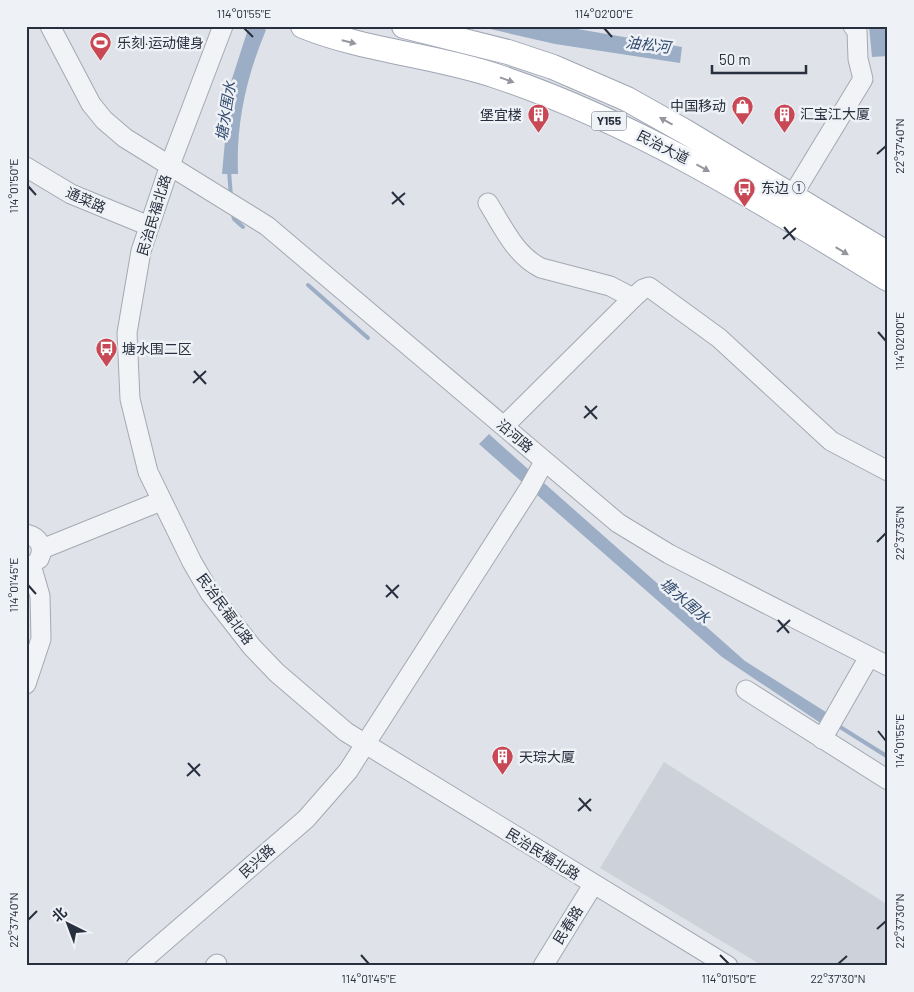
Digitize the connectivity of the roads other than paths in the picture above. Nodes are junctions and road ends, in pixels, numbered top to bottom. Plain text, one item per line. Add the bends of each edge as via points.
1 (50, 26) edge
2 (223, 26) edge
3 (303, 26) edge
4 (404, 26) edge
5 (429, 29) edge
6 (855, 29) edge
7 (170, 165) junction
8 (26, 167) edge
9 (792, 196) junction
10 (488, 203) dead end
11 (149, 226) junction
12 (888, 254) edge
13 (888, 279) edge
14 (633, 298) junction
15 (504, 426) junction
16 (542, 465) junction
17 (888, 471) edge
18 (161, 501) junction
19 (26, 534) edge
20 (42, 549) junction
21 (28, 566) edge
22 (869, 657) junction
23 (888, 666) edge
24 (26, 684) edge
25 (746, 690) dead end
26 (829, 727) junction
27 (366, 744) junction
28 (888, 780) edge
29 (593, 885) junction
30 (136, 966) edge
31 (543, 966) edge
32 (728, 966) edge

1 - 7 street, 沿河路 via 91,104 104,120 124,138
2 - 7 street, 民治民福北路
3 -> 13 main road, 民治大道 / Y155 via 328,36 497,76 622,126 709,172
4 - 5 main road, 民治大道 / Y155
9 -> 5 main road, 民治大道 / Y155 via 627,99 552,67
6 - 9 street via 863,79
7 - 11 street, 民治民福北路
7 - 15 street, 沿河路 via 287,242
8 - 11 street, 通菜路 via 71,194
9 - 12 main road, 民治大道 / Y155
10 - 14 street via 513,243 531,263 610,286
11 - 18 street, 民治民福北路 via 141,251 127,334 127,364 133,408 148,472
14 - 15 street
14 - 17 street via 646,287 653,288 749,363 830,441
15 - 16 street, 沿河路
16 - 22 street, 沿河路 via 640,538
16 - 27 street, 民兴路
18 - 20 street
18 - 27 street, 民治民福北路 via 210,593 246,639 301,696
19 - 20 street via 38,540
20 - 21 street via 40,558
21 - 24 street via 40,596 41,639
22 - 23 street, 沿河路
22 - 26 street
25 - 26 street
26 - 28 street
27 - 29 street, 民治民福北路
27 - 30 street, 民兴路 via 329,795 306,819
29 - 31 street, 民春路
29 - 32 street, 民治民福北路

